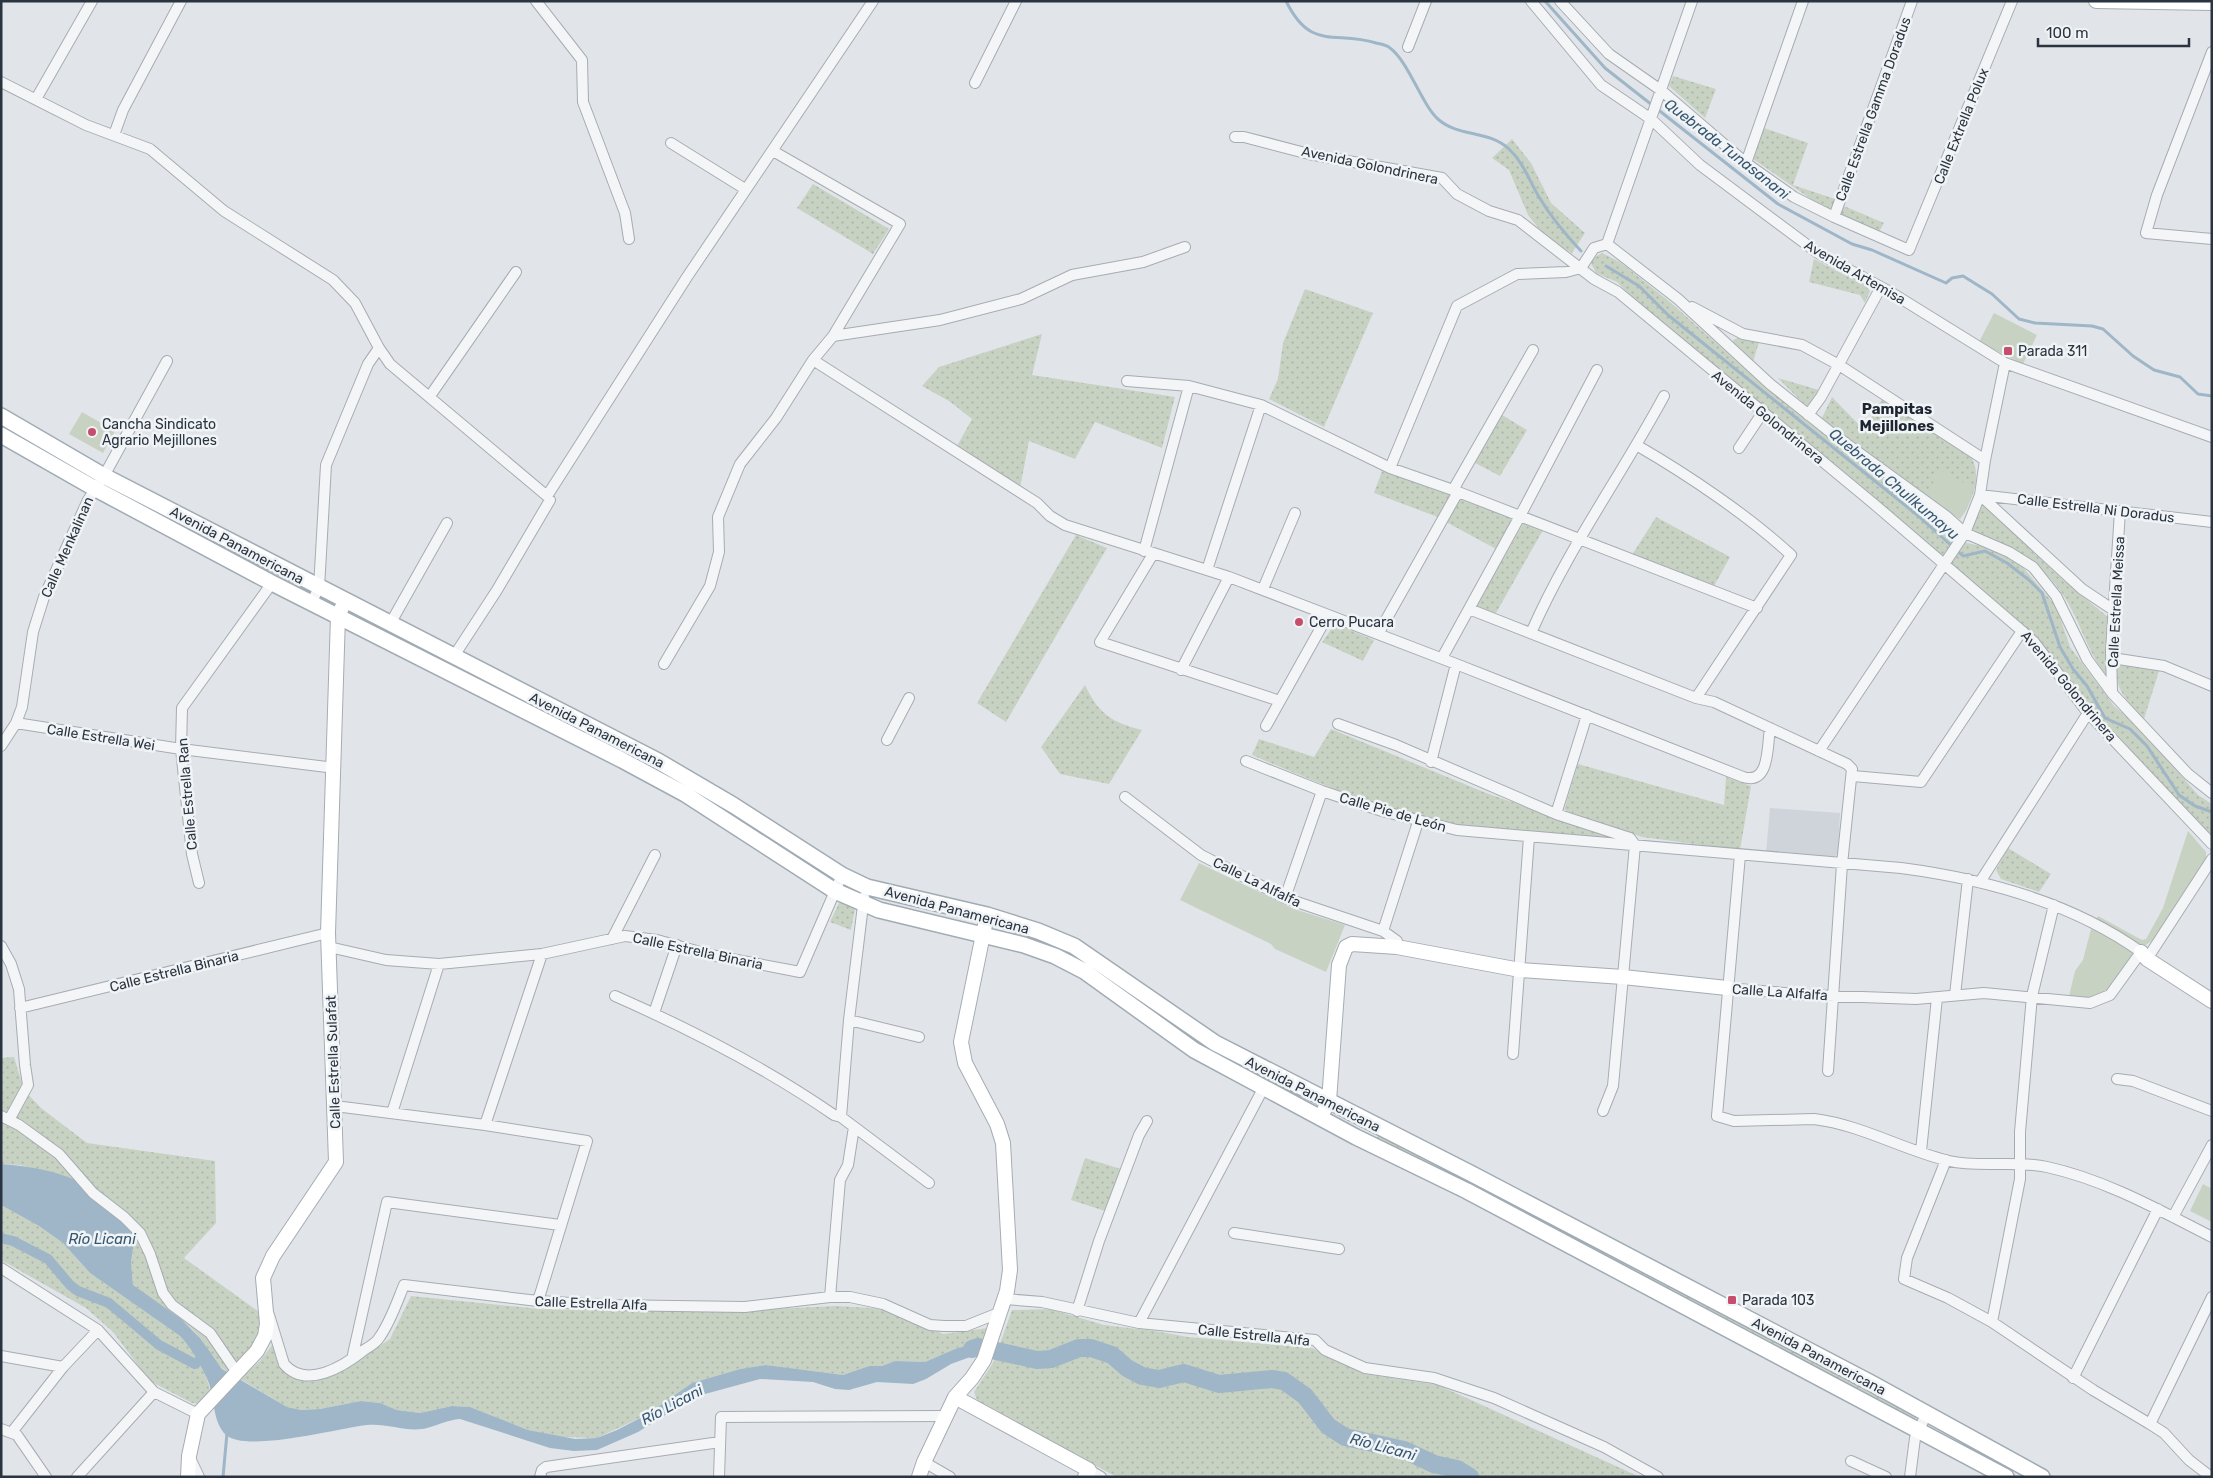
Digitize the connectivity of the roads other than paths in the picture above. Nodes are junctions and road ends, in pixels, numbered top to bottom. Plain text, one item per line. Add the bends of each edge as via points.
1 (92, 1) edge
2 (181, 1) edge
3 (536, 1) edge
4 (860, 1) edge
5 (1016, 1) edge
6 (1426, 1) edge
7 (1531, 1) edge
8 (1560, 1) edge
9 (1692, 1) edge
10 (1803, 1) edge
11 (1912, 1) edge
12 (2012, 1) edge
13 (2096, 1) edge
14 (2212, 3) edge
15 (871, 4) edge
16 (1408, 47) dead end
17 (2212, 52) edge
18 (1, 82) edge
19 (975, 83) dead end
20 (1662, 90) junction
21 (36, 99) junction
22 (1654, 111) junction
23 (114, 135) junction
24 (1235, 137) dead end
25 (671, 142) dead end
26 (773, 151) junction
27 (1746, 163) junction
28 (745, 189) junction
29 (1834, 218) junction
30 (629, 239) dead end
31 (2212, 239) edge
32 (1607, 244) junction
33 (1185, 247) dead end
34 (1581, 268) junction
35 (516, 272) dead end
36 (1881, 288) junction
37 (1678, 299) junction
38 (833, 336) junction
39 (379, 348) junction
40 (1533, 350) dead end
41 (813, 360) junction
42 (167, 361) dead end
43 (2005, 363) junction
44 (1839, 365) junction
45 (1596, 370) dead end
46 (1127, 381) dead end
47 (1189, 386) junction
48 (430, 396) junction
49 (1664, 396) dead end
50 (1262, 404) junction
51 (1763, 412) junction
52 (1808, 415) junction
53 (1, 416) edge
54 (1, 435) edge
55 (2212, 437) edge
56 (1638, 446) junction
57 (1740, 448) dead end
58 (1985, 460) junction
59 (1390, 468) junction
60 (104, 476) junction
61 (94, 488) junction
62 (1456, 491) junction
63 (1980, 495) junction
64 (550, 500) dead end
65 (2120, 511) junction
66 (1294, 513) dead end
67 (1520, 516) junction
68 (2212, 522) edge
69 (447, 523) dead end
70 (1965, 533) junction
71 (1580, 541) junction
72 (1148, 553) junction
73 (1944, 563) junction
74 (1206, 570) junction
75 (1229, 577) junction
76 (272, 583) junction
77 (318, 588) junction
78 (1263, 589) junction
79 (345, 600) junction
80 (311, 603) junction
81 (1756, 608) junction
82 (1469, 609) junction
83 (2115, 611) junction
84 (1328, 615) junction
85 (338, 616) junction
86 (390, 624) junction
87 (2022, 631) junction
88 (1531, 633) junction
89 (1378, 634) junction
90 (454, 656) junction
91 (1442, 658) junction
92 (2112, 658) junction
93 (664, 664) dead end
94 (1456, 664) junction
95 (1181, 670) junction
96 (2212, 686) edge
97 (2112, 693) junction
98 (909, 698) dead end
99 (1696, 698) junction
100 (1280, 701) junction
101 (2088, 713) junction
102 (1587, 715) junction
103 (1338, 724) dead end
104 (1, 725) edge
105 (14, 726) junction
106 (1266, 726) dead end
107 (1770, 728) junction
108 (886, 740) dead end
109 (1, 746) edge
110 (181, 749) junction
111 (1819, 751) junction
112 (1246, 761) dead end
113 (1431, 762) junction
114 (335, 768) junction
115 (1853, 776) junction
116 (1322, 791) junction
117 (2212, 793) edge
118 (1125, 797) dead end
119 (1556, 814) junction
120 (1418, 822) junction
121 (1529, 837) junction
122 (2212, 844) edge
123 (1635, 845) junction
124 (1740, 855) junction
125 (655, 856) dead end
126 (2212, 859) edge
127 (1842, 864) junction
128 (842, 875) junction
129 (1968, 879) junction
130 (1980, 882) junction
131 (199, 883) dead end
132 (867, 887) junction
133 (835, 891) junction
134 (1285, 898) junction
135 (862, 903) junction
136 (2054, 905) junction
137 (987, 915) junction
138 (1383, 931) junction
139 (983, 934) junction
140 (612, 939) junction
141 (328, 940) junction
142 (676, 945) junction
143 (1, 946) edge
144 (1397, 947) junction
145 (542, 954) junction
146 (2144, 956) junction
147 (438, 964) junction
148 (1520, 970) junction
149 (1622, 977) junction
150 (1727, 988) junction
151 (1955, 995) junction
152 (615, 996) dead end
153 (1833, 996) junction
154 (2032, 996) junction
155 (1937, 998) junction
156 (2212, 1001) edge
157 (20, 1008) junction
158 (654, 1013) junction
159 (849, 1020) junction
160 (919, 1037) dead end
161 (1513, 1054) dead end
162 (1828, 1071) dead end
163 (2117, 1079) dead end
164 (1264, 1087) junction
165 (1328, 1101) junction
166 (335, 1106) junction
167 (1603, 1111) dead end
168 (2212, 1111) edge
169 (392, 1113) junction
170 (841, 1117) junction
171 (5, 1118) edge
172 (1320, 1118) junction
173 (1365, 1120) junction
174 (1147, 1121) dead end
175 (485, 1125) junction
176 (854, 1126) junction
177 (1356, 1137) junction
178 (2212, 1145) edge
179 (1921, 1151) junction
180 (1946, 1160) junction
181 (2019, 1164) junction
182 (928, 1183) dead end
183 (2158, 1209) junction
184 (2173, 1217) junction
185 (560, 1225) junction
186 (1234, 1233) dead end
187 (2212, 1237) edge
188 (1339, 1249) dead end
189 (1, 1268) edge
190 (830, 1297) junction
191 (2212, 1297) edge
192 (538, 1302) junction
193 (266, 1306) junction
194 (1003, 1306) junction
195 (1077, 1311) junction
196 (1992, 1322) junction
197 (1139, 1323) junction
198 (98, 1330) junction
199 (1, 1356) edge
200 (352, 1359) junction
201 (63, 1367) junction
202 (235, 1372) junction
203 (2073, 1378) junction
204 (154, 1392) junction
205 (955, 1397) junction
206 (202, 1409) junction
207 (1927, 1413) junction
208 (944, 1416) junction
209 (2150, 1424) junction
210 (1, 1429) edge
211 (1919, 1430) junction
212 (12, 1432) junction
213 (720, 1442) junction
214 (189, 1456) junction
215 (1852, 1461) dead end
216 (924, 1462) junction
217 (1087, 1473) edge
218 (46, 1477) edge
219 (77, 1477) edge
220 (188, 1477) edge
221 (199, 1477) edge
222 (540, 1477) edge
223 (719, 1477) edge
224 (919, 1477) edge
225 (950, 1477) edge
226 (1101, 1477) edge
227 (1658, 1477) edge
228 (1886, 1477) edge
229 (1910, 1477) edge
230 (2006, 1477) edge
231 (2042, 1477) edge
232 (2211, 1477) edge

1 - 21 street
2 - 23 street via 123,110
3 - 30 street via 582,60 583,102 625,213
4 - 15 street
5 - 19 street
6 - 16 street
7 - 22 street, Avenida Artemisa via 1601,85
8 - 20 street via 1609,54
9 - 20 street
10 - 27 street
11 - 29 street, Calle Estrella Gamma Doradus
12 - 29 street, Calle Extrella Polux via 1909,250
13 - 14 street
15 - 26 street
17 - 31 street via 2157,195 2146,233
18 - 21 street
20 - 22 street
20 - 27 street
21 - 23 street via 86,126
22 - 32 street
22 - 36 street, Avenida Artemisa via 1700,165 1818,253
23 - 39 street via 150,149 224,211 334,280 355,303
24 - 34 street, Avenida Golondrinera via 1442,178 1457,194 1489,211 1518,220
25 - 28 street
26 - 28 street
26 - 38 street via 900,224
27 - 29 street via 1794,197
28 - 48 street via 547,496
32 - 34 street via 1594,248
32 - 37 street
33 - 38 street via 1143,262 1072,275 1021,299 940,320
34 - 51 street, Avenida Golondrinera via 1618,292
34 - 59 street via 1566,272 1517,274 1457,306
35 - 48 street
36 - 43 street, Avenida Artemisa
36 - 44 street
37 - 44 street via 1743,334 1802,345
37 - 52 street, Avenida Golondrinera
38 - 41 street
39 - 48 street via 390,364
39 - 77 street via 368,364 326,465
40 - 62 street
41 - 72 street via 1037,503 1065,526
41 - 93 street via 776,418 740,464 718,517 719,552 710,586
42 - 60 street, Calle Menkalinan
43 - 55 street, Avenida Artemisa
43 - 58 street
44 - 52 street
44 - 58 street
45 - 67 street
46 - 47 street
47 - 50 street
47 - 72 street
49 - 56 street
50 - 59 street
50 - 74 street
51 - 57 street
51 - 73 street, Avenida Golondrinera
52 - 70 street, Avenida Golondrinera
53 - 60 main road, Avenida Panamericana
54 - 61 main road, Avenida Panamericana
56 - 71 street
56 - 81 street via 1670,465 1791,555
58 - 63 street
59 - 62 street
60 - 61 street, Calle Menkalinan
60 - 77 main road, Avenida Panamericana
61 - 76 main road, Avenida Panamericana
61 - 105 street, Calle Menkalinan via 44,597 22,707
62 - 67 street
62 - 89 street
63 - 65 street, Calle Estrella Ni Doradus
63 - 70 street
63 - 83 street via 2082,589
64 - 90 street
65 - 68 street, Calle Estrella Ni Doradus
65 - 83 street, Calle Estrella Meissa
66 - 78 street
67 - 71 street
67 - 82 street
69 - 86 street
70 - 73 street
70 - 97 street, Avenida Golondrinera via 2009,552 2033,567 2056,596 2087,659
71 - 81 street
71 - 88 street via 1547,596
72 - 74 street
72 - 95 street via 1100,642
73 - 87 street, Avenida Golondrinera
73 - 111 street
74 - 75 street
75 - 78 street
75 - 95 street
76 - 80 main road, Avenida Panamericana
76 - 110 street, Calle Estrella Ran via 182,708
77 - 79 main road, Avenida Panamericana
77 - 80 street
78 - 84 street
79 - 85 street, Calle Estrella Sulafat
79 - 86 main road, Avenida Panamericana
80 - 85 main road, Avenida Panamericana
81 - 99 street
82 - 88 street
82 - 91 street
83 - 92 street, Calle Estrella Meissa
84 - 89 street
84 - 100 street
85 - 114 street, Calle Estrella Sulafat
85 - 133 main road, Avenida Panamericana via 685,794
86 - 90 main road, Avenida Panamericana
87 - 101 street, Avenida Golondrinera
87 - 115 street via 1921,782
88 - 99 street
89 - 91 street
90 - 128 main road, Avenida Panamericana via 658,761
91 - 94 street
92 - 96 street via 2164,666
92 - 97 street, Calle Estrella Meissa
94 - 102 street
94 - 113 street
95 - 100 street
97 - 117 street, Avenida Golondrinera via 2188,774
98 - 108 street
99 - 107 street via 1714,702
100 - 106 street
101 - 122 street, Avenida Golondrinera
101 - 130 street
102 - 107 street via 1751,780 1763,771
102 - 119 street
103 - 113 street
104 - 105 street, Calle Estrella Wei
105 - 109 street, Calle Menkalinan
105 - 110 street, Calle Estrella Wei
107 - 111 street
110 - 114 street, Calle Estrella Wei
110 - 131 street, Calle Estrella Ran via 192,854
111 - 115 street via 1847,764
112 - 116 street, Calle Pie de León
113 - 119 street
114 - 141 street, Calle Estrella Sulafat
115 - 127 street
116 - 120 street, Calle Pie de León
116 - 134 street
118 - 134 street, Calle La Alfalfa via 1201,855
119 - 123 street via 1630,838
120 - 121 street, Calle Pie de León via 1457,830
120 - 138 street
121 - 123 street, Calle Pie de León
121 - 148 street
123 - 124 street, Calle Pie de León
123 - 149 street
124 - 127 street, Calle Pie de León
124 - 150 street
125 - 140 street
126 - 146 street, Calle La Alfalfa
127 - 129 street, Calle Pie de León via 1901,868
127 - 153 street
128 - 132 main road, Avenida Panamericana
128 - 133 street
129 - 130 street, Calle Pie de León
129 - 151 street
130 - 136 street, Calle Pie de León
132 - 135 street
132 - 137 main road, Avenida Panamericana
133 - 135 main road, Avenida Panamericana
133 - 142 street, Calle Estrella Binaria via 800,972
134 - 138 street, Calle La Alfalfa
135 - 139 main road, Avenida Panamericana via 878,910
135 - 159 street
136 - 146 street, Calle Pie de León via 2118,936
136 - 154 street
137 - 139 street
137 - 165 main road, Avenida Panamericana via 1074,946 1215,1044
138 - 144 street via 1397,941
139 - 164 main road, Avenida Panamericana via 1055,956 1084,971 1194,1050
139 - 194 street via 961,1042 965,1063 997,1124 1003,1143 1010,1270
140 - 142 street, Calle Estrella Binaria via 625,936
140 - 145 street, Calle Estrella Binaria
141 - 147 street, Calle Estrella Binaria via 386,960
141 - 157 street, Calle Estrella Binaria
141 - 166 street, Calle Estrella Sulafat
142 - 158 street
143 - 157 street via 15,975
144 - 148 street, Calle La Alfalfa
144 - 165 street, Calle La Alfalfa via 1363,943 1346,947 1339,965
145 - 147 street, Calle Estrella Binaria
145 - 175 street
146 - 154 street, Calle La Alfalfa via 2101,1000 2078,1003
146 - 156 street
147 - 169 street
148 - 149 street, Calle La Alfalfa
148 - 161 street
149 - 150 street, Calle La Alfalfa
149 - 167 street via 1613,1086
150 - 153 street, Calle La Alfalfa
150 - 179 street via 1717,1116 1734,1121 1827,1121 1868,1131
151 - 154 street, Calle La Alfalfa
151 - 155 street, Calle La Alfalfa
152 - 158 street
153 - 155 street, Calle La Alfalfa
153 - 162 street
154 - 181 street
155 - 179 street
157 - 171 street via 28,1086
158 - 170 street via 790,1085
159 - 160 street
159 - 170 street
163 - 168 street via 2133,1080
164 - 172 main road, Avenida Panamericana
164 - 197 street
165 - 172 street
165 - 173 main road, Avenida Panamericana
166 - 169 street
166 - 193 street, Calle Estrella Sulafat via 336,1162 266,1270 262,1286
169 - 175 street
170 - 176 street
171 - 202 street via 59,1154 93,1193 124,1216 140,1233 163,1293 172,1305 210,1333
172 - 177 main road, Avenida Panamericana
173 - 177 street
173 - 207 main road, Avenida Panamericana
174 - 195 street via 1102,1232
175 - 185 street via 587,1141
176 - 182 street
176 - 190 street via 848,1165 840,1180
177 - 211 main road, Avenida Panamericana via 1467,1191
178 - 184 street
179 - 180 street
180 - 181 street
180 - 196 street via 1907,1258 1904,1279
181 - 183 street via 2046,1167 2100,1183
181 - 196 street via 2017,1193
183 - 184 street
183 - 203 street
184 - 187 street
185 - 192 street
185 - 200 street via 387,1202
186 - 188 street
189 - 198 street
190 - 192 street, Calle Estrella Alfa via 745,1307
190 - 194 street, Calle Estrella Alfa via 869,1301 930,1325 944,1326 966,1326
191 - 209 street
192 - 200 street, Calle Estrella Alfa via 404,1285 379,1339
193 - 200 street, Calle Estrella Alfa via 288,1370 298,1374 326,1373
193 - 202 street, Calle Estrella Sulafat via 265,1336 257,1351
194 - 195 street, Calle Estrella Alfa via 1042,1302
194 - 205 street via 984,1360
195 - 197 street, Calle Estrella Alfa
196 - 203 street
197 - 227 street, Calle Estrella Alfa via 1315,1340 1326,1350 1365,1368 1434,1378 1494,1398 1604,1447
198 - 201 street
198 - 204 street
199 - 201 street
201 - 212 street
202 - 206 street, Calle Estrella Sulafat
203 - 209 street
204 - 206 street
204 - 219 street
205 - 208 street
205 - 217 street
206 - 214 street
207 - 211 street
207 - 231 main road, Avenida Panamericana
208 - 213 street via 721,1417
208 - 216 street
209 - 232 street
210 - 212 street
211 - 229 street
211 - 230 main road, Avenida Panamericana
212 - 218 street via 22,1441
213 - 222 street via 546,1467
213 - 223 street
214 - 220 street
214 - 221 street
215 - 228 street
216 - 224 street
216 - 225 street
217 - 226 street

